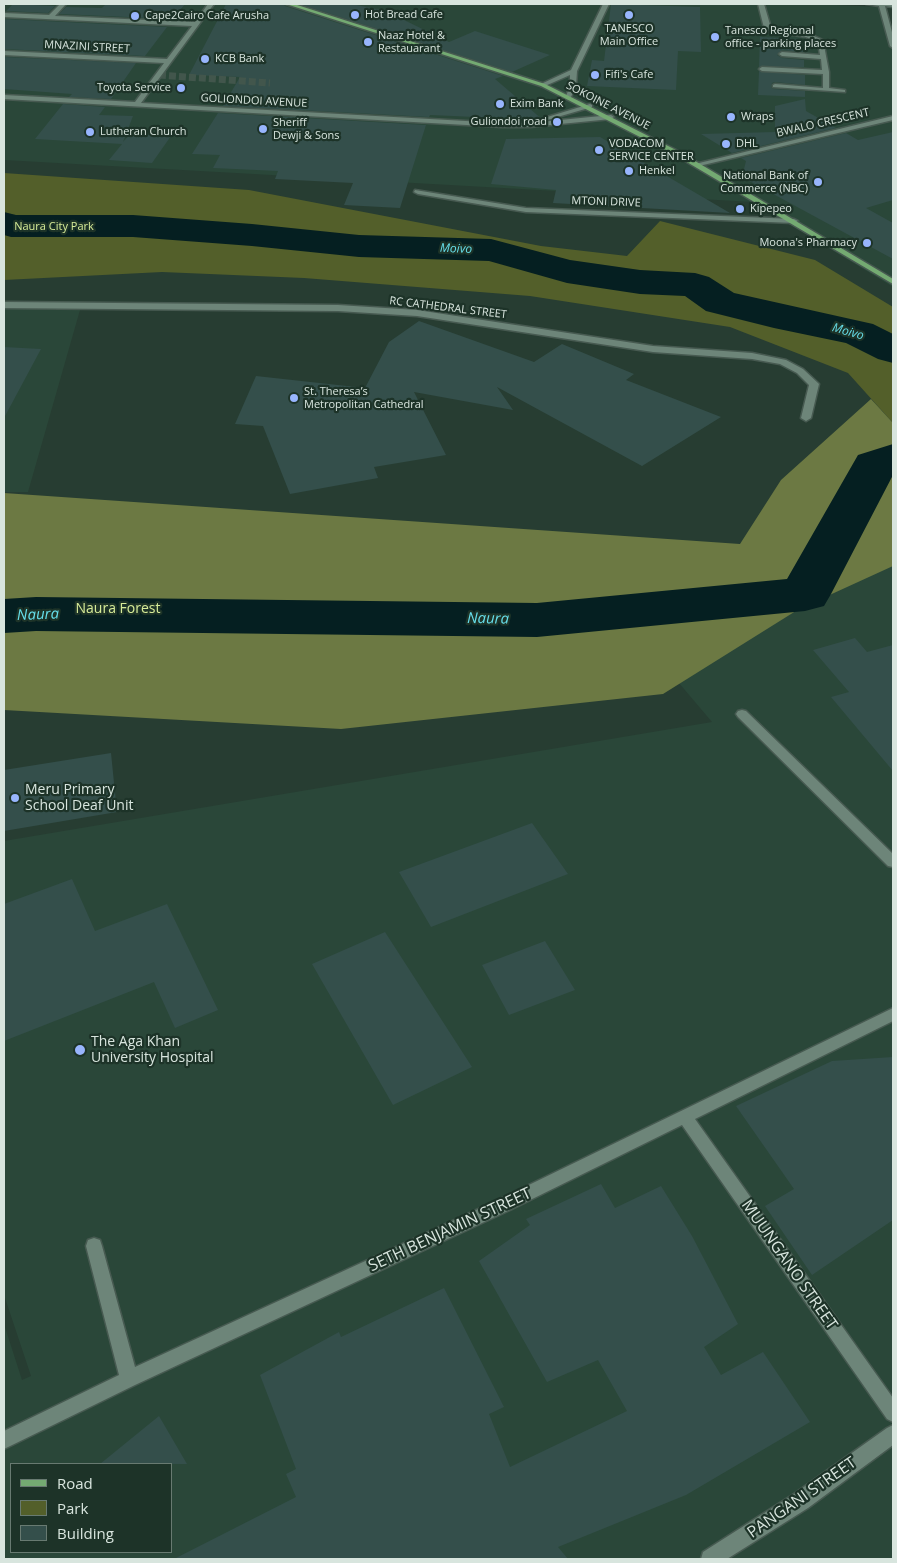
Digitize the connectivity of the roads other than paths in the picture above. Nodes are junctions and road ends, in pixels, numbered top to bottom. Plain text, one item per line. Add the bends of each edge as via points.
1 (63, 4) edge
2 (211, 4) edge
3 (289, 4) edge
4 (606, 4) edge
5 (761, 4) edge
6 (869, 4) edge
7 (882, 4) edge
8 (893, 5) edge
9 (4, 15) edge
10 (50, 18) junction
11 (196, 24) junction
12 (893, 46) edge
13 (4, 53) edge
14 (782, 54) dead end
15 (822, 57) junction
16 (168, 61) junction
17 (762, 68) dead end
18 (574, 71) junction
19 (826, 72) junction
20 (543, 84) junction
21 (775, 86) dead end
22 (826, 90) junction
23 (843, 91) dead end
24 (569, 96) junction
25 (4, 98) edge
26 (137, 104) junction
27 (590, 106) junction
28 (612, 117) junction
29 (893, 118) edge
30 (502, 125) junction
31 (698, 164) junction
32 (418, 192) dead end
33 (794, 221) junction
34 (893, 282) edge
35 (4, 306) edge
36 (806, 418) dead end
37 (742, 714) dead end
38 (893, 862) edge
39 (893, 1014) edge
40 (685, 1117) junction
41 (94, 1246) dead end
42 (129, 1379) junction
43 (893, 1413) edge
44 (893, 1434) edge
45 (4, 1440) edge
46 (710, 1559) edge

1 - 10 street
2 - 11 street
3 - 20 main road, SOKOINE AVENUE
4 - 18 street
5 - 15 street via 769,30 815,37 821,41
6 - 7 street
7 - 8 street
7 - 12 street
9 - 10 street
10 - 11 street
11 - 16 street
13 - 16 street, MNAZINI STREET
14 - 15 street
15 - 19 street
16 - 26 street
17 - 19 street
18 - 20 street
18 - 24 street
19 - 22 street
20 - 24 main road, SOKOINE AVENUE
21 - 22 street
22 - 23 street
24 - 27 main road, SOKOINE AVENUE
25 - 26 street, GOLIONDOI AVENUE
26 - 30 street, GOLIONDOI AVENUE
27 - 28 main road, SOKOINE AVENUE
27 - 30 street via 555,117
28 - 30 street via 530,126
28 - 31 main road, SOKOINE AVENUE
29 - 31 street, BWALO CRESCENT
31 - 33 main road, SOKOINE AVENUE
32 - 33 street, MTONI DRIVE via 526,210
33 - 34 main road, SOKOINE AVENUE
35 - 36 street, RC CATHEDRAL STREET via 338,308 417,313 653,349 752,356 783,362 814,384
37 - 38 street
39 - 40 street, SETH BENJAMIN STREET
40 - 42 street, SETH BENJAMIN STREET
40 - 43 street, MUUNGANO STREET
41 - 42 street
42 - 45 street, SETH BENJAMIN STREET
44 - 46 street, PANGANI STREET via 801,1501

